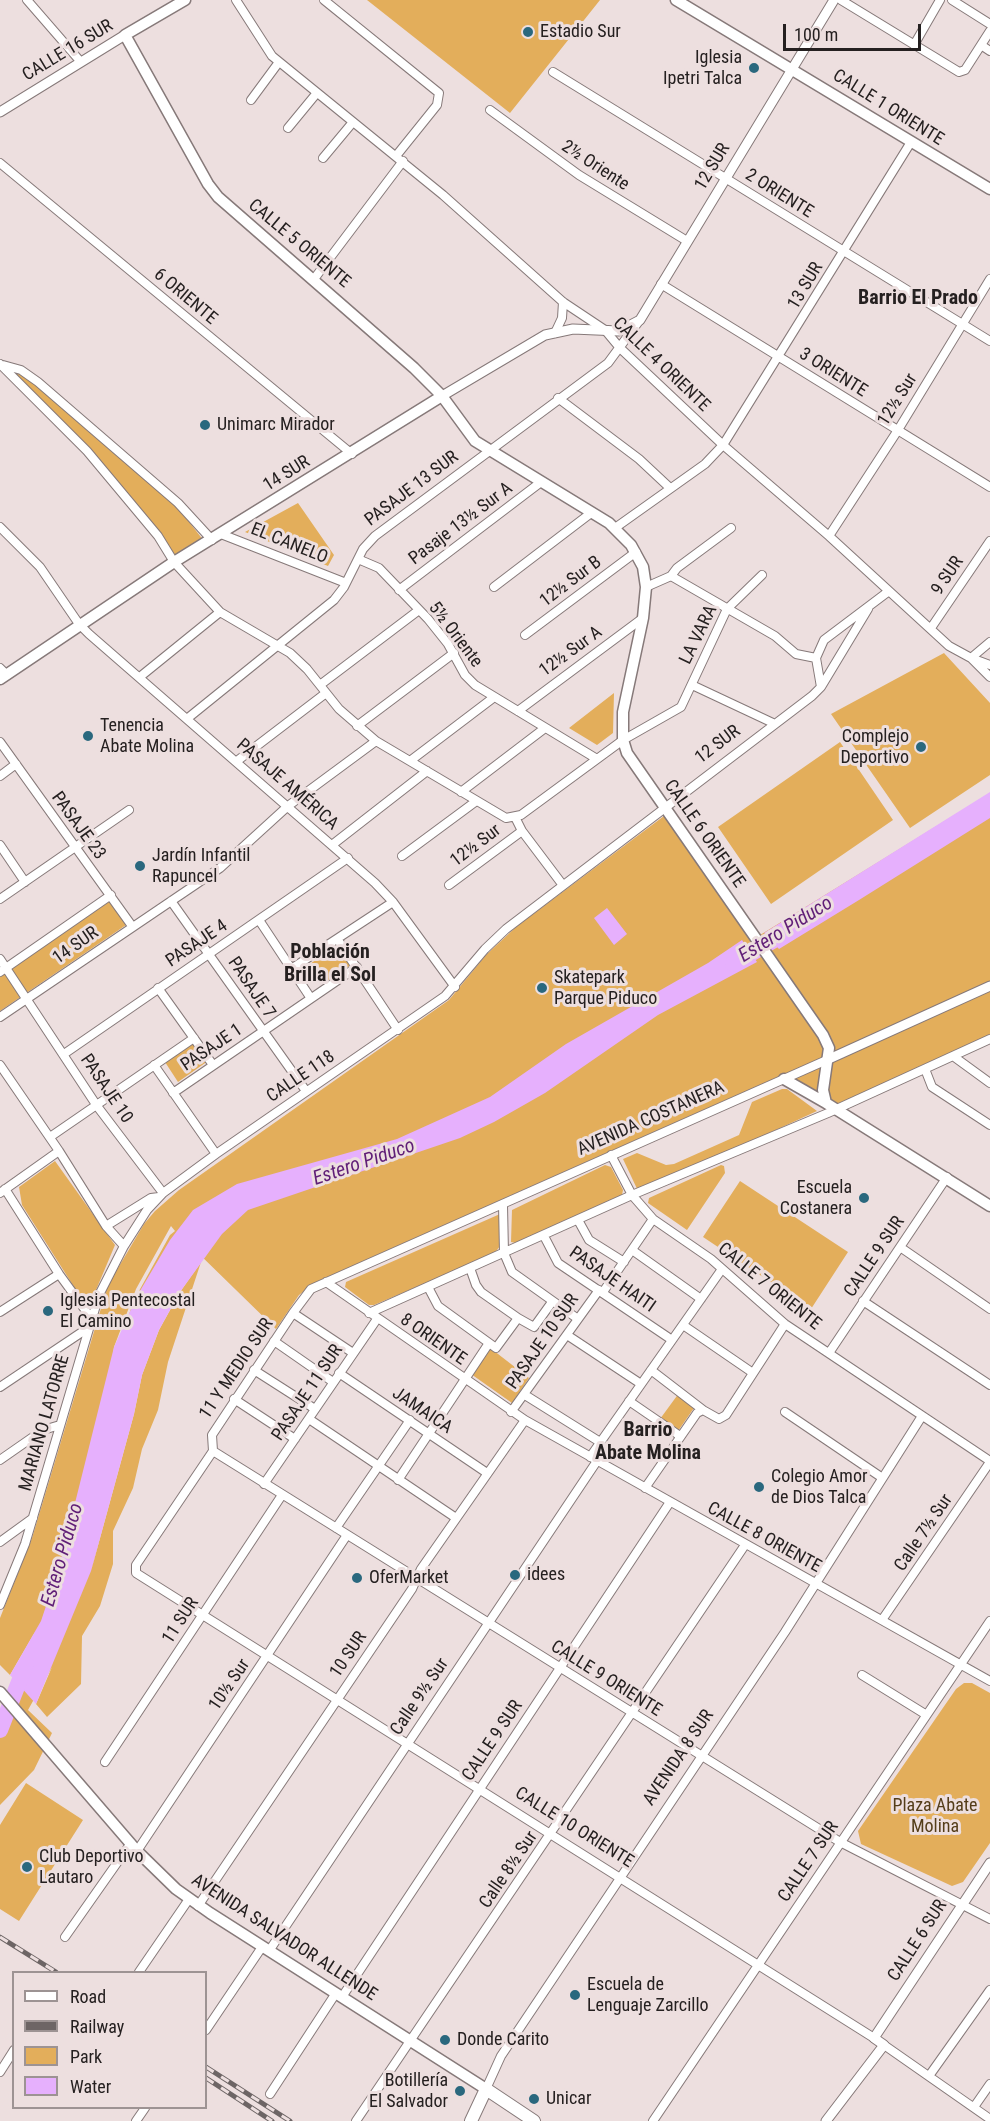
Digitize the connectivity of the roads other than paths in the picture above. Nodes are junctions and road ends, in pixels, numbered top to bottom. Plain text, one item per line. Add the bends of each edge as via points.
1 (27, 0) edge
2 (236, 0) edge
3 (324, 0) edge
4 (676, 0) edge
5 (834, 0) edge
6 (841, 0) edge
7 (940, 0) edge
8 (952, 0) edge
9 (178, 2) edge
10 (990, 24) edge
11 (990, 31) edge
12 (124, 35) junction
13 (914, 45) junction
14 (981, 45) junction
15 (990, 51) edge
16 (80, 61) junction
17 (279, 62) junction
18 (793, 68) junction
19 (554, 72) dead end
20 (316, 94) junction
21 (251, 100) dead end
22 (490, 110) dead end
23 (0, 112) edge
24 (352, 122) junction
25 (288, 128) dead end
26 (911, 142) junction
27 (323, 158) dead end
28 (400, 159) junction
29 (0, 163) edge
30 (725, 178) junction
31 (990, 189) edge
32 (687, 241) junction
33 (844, 252) junction
34 (314, 279) junction
35 (990, 279) edge
36 (661, 284) junction
37 (563, 302) junction
38 (640, 320) junction
39 (962, 325) junction
40 (605, 330) junction
41 (555, 333) junction
42 (990, 341) edge
43 (620, 348) junction
44 (780, 357) junction
45 (1, 364) edge
46 (441, 396) junction
47 (558, 398) junction
48 (898, 430) junction
49 (723, 445) junction
50 (488, 450) junction
51 (351, 454) junction
52 (540, 482) junction
53 (990, 487) edge
54 (670, 488) junction
55 (591, 513) junction
56 (0, 527) edge
57 (615, 528) junction
58 (731, 528) dead end
59 (829, 536) junction
60 (217, 537) junction
61 (990, 541) edge
62 (636, 552) junction
63 (358, 559) junction
64 (174, 562) junction
65 (762, 575) dead end
66 (671, 576) junction
67 (346, 583) junction
68 (494, 587) dead end
69 (646, 587) junction
70 (399, 590) junction
71 (889, 591) junction
72 (870, 606) junction
73 (727, 609) junction
74 (419, 610) junction
75 (220, 612) junction
76 (643, 618) junction
77 (79, 624) junction
78 (931, 628) junction
79 (525, 635) dead end
80 (990, 642) edge
81 (279, 647) junction
82 (454, 653) junction
83 (971, 657) junction
84 (816, 658) junction
85 (990, 665) edge
86 (2, 674) edge
87 (141, 676) junction
88 (990, 677) edge
89 (320, 685) junction
90 (692, 685) junction
91 (821, 687) junction
92 (326, 693) junction
93 (493, 698) junction
94 (518, 711) junction
95 (188, 718) junction
96 (773, 723) junction
97 (357, 726) junction
98 (545, 728) junction
99 (623, 740) junction
100 (376, 741) junction
101 (0, 742) edge
102 (597, 759) junction
103 (237, 761) junction
104 (410, 761) junction
105 (16, 764) junction
106 (427, 771) junction
107 (0, 776) edge
108 (461, 792) junction
109 (475, 802) junction
110 (288, 806) junction
111 (665, 806) junction
112 (129, 810) dead end
113 (515, 817) junction
114 (522, 831) junction
115 (0, 845) edge
116 (332, 845) junction
117 (74, 848) junction
118 (402, 856) dead end
119 (348, 858) junction
120 (25, 882) junction
121 (562, 884) junction
122 (449, 885) dead end
123 (111, 896) junction
124 (0, 899) edge
125 (171, 901) junction
126 (393, 902) junction
127 (259, 920) junction
128 (132, 926) junction
129 (338, 940) junction
130 (209, 954) junction
131 (0, 959) edge
132 (357, 967) junction
133 (291, 969) junction
134 (3, 970) edge
135 (990, 986) edge
136 (455, 987) junction
137 (158, 988) junction
138 (310, 997) junction
139 (26, 1000) junction
140 (0, 1017) edge
141 (398, 1029) junction
142 (263, 1032) junction
143 (194, 1038) junction
144 (990, 1039) edge
145 (64, 1054) junction
146 (953, 1056) junction
147 (829, 1059) junction
148 (0, 1065) edge
149 (154, 1065) junction
150 (213, 1065) junction
151 (925, 1069) junction
152 (784, 1079) junction
153 (990, 1083) edge
154 (306, 1091) junction
155 (173, 1093) junction
156 (826, 1102) junction
157 (97, 1106) junction
158 (836, 1109) junction
159 (990, 1125) edge
160 (50, 1137) junction
161 (59, 1151) junction
162 (216, 1154) junction
163 (611, 1155) junction
164 (946, 1177) junction
165 (3, 1191) edge
166 (161, 1195) junction
167 (632, 1196) junction
168 (503, 1205) junction
169 (990, 1206) edge
170 (653, 1219) junction
171 (578, 1220) junction
172 (106, 1226) junction
173 (544, 1236) junction
174 (124, 1246) junction
175 (900, 1247) junction
176 (632, 1250) junction
177 (504, 1253) junction
178 (624, 1263) junction
179 (470, 1268) junction
180 (722, 1269) junction
181 (59, 1274) junction
182 (326, 1282) junction
183 (428, 1287) junction
184 (601, 1291) junction
185 (701, 1299) junction
186 (863, 1301) junction
187 (552, 1302) junction
188 (990, 1309) edge
189 (0, 1312) edge
190 (293, 1312) junction
191 (369, 1313) junction
192 (92, 1317) junction
193 (518, 1318) junction
194 (377, 1319) junction
195 (578, 1319) junction
196 (785, 1324) junction
197 (683, 1325) junction
198 (88, 1328) junction
199 (567, 1335) junction
200 (672, 1340) junction
201 (274, 1341) junction
202 (493, 1346) junction
203 (353, 1353) junction
204 (829, 1353) junction
205 (254, 1370) junction
206 (651, 1370) junction
207 (339, 1373) junction
208 (753, 1373) junction
209 (464, 1380) junction
210 (333, 1382) junction
211 (641, 1384) junction
212 (990, 1384) edge
213 (0, 1386) edge
214 (525, 1395) junction
215 (234, 1399) junction
216 (629, 1401) junction
217 (315, 1409) junction
218 (703, 1410) junction
219 (511, 1412) junction
220 (785, 1412) dead end
221 (922, 1416) junction
222 (309, 1419) junction
223 (410, 1420) junction
224 (525, 1420) junction
225 (60, 1425) junction
226 (429, 1434) junction
227 (680, 1436) junction
228 (295, 1439) junction
229 (600, 1442) junction
230 (213, 1451) junction
231 (593, 1459) junction
232 (0, 1460) edge
233 (990, 1461) edge
234 (379, 1467) junction
235 (487, 1473) junction
236 (882, 1477) junction
237 (398, 1480) junction
238 (264, 1484) junction
239 (645, 1488) junction
240 (282, 1495) junction
241 (670, 1502) junction
242 (33, 1517) junction
243 (456, 1518) junction
244 (336, 1528) junction
245 (347, 1535) junction
246 (0, 1542) edge
247 (745, 1545) junction
248 (136, 1573) joint
249 (416, 1578) junction
250 (814, 1583) junction
251 (2, 1592) edge
252 (0, 1605) edge
253 (203, 1614) junction
254 (882, 1620) junction
255 (990, 1621) edge
256 (488, 1623) junction
257 (268, 1655) junction
258 (959, 1664) junction
259 (560, 1668) junction
260 (862, 1675) dead end
261 (990, 1681) edge
262 (0, 1692) edge
263 (338, 1699) junction
264 (632, 1713) junction
265 (925, 1714) junction
266 (408, 1743) junction
267 (701, 1756) junction
268 (105, 1762) dead end
269 (480, 1788) junction
270 (552, 1833) junction
271 (840, 1842) junction
272 (134, 1847) junction
273 (990, 1863) edge
274 (622, 1877) junction
275 (193, 1903) junction
276 (961, 1905) junction
277 (990, 1920) edge
278 (65, 1937) dead end
279 (266, 1949) junction
280 (759, 1964) junction
281 (140, 1971) edge
282 (990, 1990) edge
283 (339, 1995) junction
284 (207, 2029) edge
285 (874, 2038) junction
286 (411, 2041) junction
287 (884, 2045) junction
288 (12, 2053) edge
289 (0, 2072) edge
290 (929, 2076) junction
291 (990, 2084) edge
292 (486, 2089) junction
293 (270, 2094) dead end
294 (974, 2107) junction
295 (990, 2119) edge
296 (356, 2121) edge
297 (471, 2121) edge
298 (534, 2121) edge
299 (653, 2121) edge
300 (826, 2121) edge

1 - 16 street
2 - 17 street, CALLE 4 ORIENTE
3 - 28 street via 439,93 437,105
4 - 18 main road, CALLE 1 ORIENTE
5 - 18 street, 12 SUR
6 - 13 street
7 - 13 street
8 - 10 street
9 - 12 main road, CALLE 16 SUR
11 - 14 street
12 - 16 street, CALLE 16 SUR
12 - 34 main road, CALLE 5 ORIENTE via 212,190
13 - 14 street via 959,72 966,70
14 - 15 street
16 - 23 street, CALLE 16 SUR
17 - 20 street, CALLE 4 ORIENTE
17 - 21 street
18 - 26 main road, CALLE 1 ORIENTE
18 - 30 street, 12 SUR
19 - 30 street, 2 ORIENTE
20 - 24 street, CALLE 4 ORIENTE
20 - 25 street
22 - 32 street, 2½ Oriente via 579,176
24 - 27 street
24 - 28 street, CALLE 4 ORIENTE
26 - 31 main road, CALLE 1 ORIENTE
26 - 33 street, 13 SUR
28 - 34 street
28 - 37 street, CALLE 4 ORIENTE
29 - 51 street, 6 ORIENTE
30 - 32 street, 12 SUR
30 - 33 street, 2 ORIENTE
32 - 36 street, 12 SUR
33 - 39 street, 2 ORIENTE
33 - 44 street, 13 SUR
34 - 46 main road, CALLE 5 ORIENTE via 399,353
35 - 39 street, 12½ Sur
36 - 38 street, 12 SUR
36 - 44 street, 3 ORIENTE
37 - 40 street, CALLE 4 ORIENTE
37 - 41 street via 562,318
38 - 40 street via 625,329
38 - 43 street, PASAJE 13 SUR
39 - 42 street, 2 ORIENTE
39 - 48 street, 12½ Sur
40 - 41 street, 14 SUR
40 - 43 street, CALLE 4 ORIENTE
41 - 46 street, 14 SUR via 525,346
43 - 47 street, PASAJE 13 SUR via 608,363
43 - 49 street, CALLE 4 ORIENTE
44 - 48 street, 3 ORIENTE
44 - 49 street, 13 SUR
45 - 60 street via 21,370 38,382
45 - 64 street via 87,451 158,536
46 - 50 main road, CALLE 5 ORIENTE via 470,435
46 - 51 main road, 14 SUR
47 - 50 street, PASAJE 13 SUR
47 - 54 street via 639,459
48 - 53 street, 3 ORIENTE
48 - 59 street, 12½ Sur
49 - 54 street via 705,464
49 - 59 street, CALLE 4 ORIENTE
50 - 52 main road, CALLE 6 ORIENTE
50 - 63 street, PASAJE 13 SUR via 375,536
51 - 60 main road, 14 SUR
52 - 55 main road, CALLE 6 ORIENTE
52 - 70 street, Pasaje 13½ Sur A
54 - 57 street
55 - 57 main road, CALLE 6 ORIENTE
55 - 68 street
56 - 77 street via 40,567
57 - 62 main road, CALLE 6 ORIENTE
58 - 66 street
59 - 71 street, CALLE 4 ORIENTE
60 - 64 main road, 14 SUR
60 - 67 street, EL CANELO
61 - 78 street, 9 SUR
62 - 69 main road, CALLE 6 ORIENTE
62 - 79 street, 12½ Sur B
63 - 67 street, PASAJE 13 SUR
63 - 70 street, 5½ Oriente via 379,568
64 - 75 street
64 - 77 main road, 14 SUR
65 - 73 street, LA VARA
66 - 69 street
66 - 73 street
67 - 81 street, PASAJE 13 SUR via 329,605
69 - 76 main road, CALLE 6 ORIENTE
70 - 74 street, 5½ Oriente
71 - 72 street
71 - 78 street, CALLE 4 ORIENTE
72 - 84 street via 824,640
72 - 91 street
73 - 84 street via 775,636 796,654
73 - 90 street, LA VARA
74 - 82 street, 5½ Oriente
74 - 89 street
75 - 81 street
75 - 87 street
76 - 94 street, 12½ Sur A
76 - 99 main road, CALLE 6 ORIENTE via 623,712
77 - 86 main road, 14 SUR
77 - 87 street, PASAJE AMÉRICA
78 - 83 street, CALLE 4 ORIENTE via 949,646
80 - 83 street
81 - 89 street via 302,663
81 - 95 street, PASAJE 13 SUR
82 - 93 street, 5½ Oriente via 470,681
82 - 97 street
83 - 85 street
83 - 88 street, CALLE 4 ORIENTE
84 - 91 street
87 - 95 street, PASAJE AMÉRICA
89 - 92 street
90 - 96 street
90 - 99 street, LA VARA via 681,707
91 - 96 street, 12 SUR
92 - 97 street
92 - 103 street
93 - 94 street, 5½ Oriente
93 - 104 street
94 - 98 street, 5½ Oriente
95 - 103 street, PASAJE AMÉRICA
96 - 111 street, 12 SUR
97 - 100 street
98 - 102 street, 5½ Oriente
98 - 108 street
99 - 102 street, LA VARA
99 - 111 main road, CALLE 6 ORIENTE via 634,765
100 - 104 street
100 - 110 street, 14 SUR
101 - 105 street, PASAJE 23
102 - 113 street, LA VARA
103 - 110 street, PASAJE AMÉRICA
104 - 106 street
105 - 107 street
105 - 117 street, PASAJE 23
106 - 108 street
106 - 116 street
108 - 109 street
109 - 113 street via 506,818
109 - 118 street
110 - 116 street, PASAJE AMÉRICA
110 - 125 street, 14 SUR via 227,862
111 - 121 street, 12 SUR
111 - 147 main road, CALLE 6 ORIENTE via 823,1035 830,1048
112 - 117 street
113 - 114 street
114 - 121 street
114 - 122 street, 12½ Sur
115 - 120 street
116 - 119 street, PASAJE AMÉRICA
117 - 120 street
117 - 123 street, PASAJE 23
119 - 126 street, PASAJE AMÉRICA
119 - 127 street, PASAJE 4
120 - 124 street
121 - 136 street, 12 SUR via 485,949
123 - 128 street, PASAJE 23
123 - 134 street
125 - 128 street, 14 SUR
125 - 130 street, PASAJE 7
126 - 129 street
126 - 136 street, PASAJE AMÉRICA
127 - 130 street, PASAJE 4
127 - 133 street
128 - 139 street, 14 SUR
129 - 132 street
129 - 133 street
130 - 137 street, PASAJE 4
130 - 142 street, PASAJE 7
131 - 134 street, PASAJE 10
132 - 138 street, PASAJE 1
132 - 141 street
133 - 138 street
134 - 139 street, PASAJE 10
135 - 147 street, AVENIDA COSTANERA
136 - 141 street, CALLE 118
137 - 143 street
137 - 145 street, PASAJE 4
138 - 142 street, PASAJE 1
139 - 140 street, 14 SUR
139 - 145 street, PASAJE 10
141 - 154 street, CALLE 118
142 - 150 street, PASAJE 1
142 - 154 street, PASAJE 7
143 - 149 street
143 - 150 street
144 - 146 street
145 - 157 street, PASAJE 10
146 - 151 street
146 - 153 street
147 - 152 street, AVENIDA COSTANERA
147 - 156 main road, CALLE 6 ORIENTE via 823,1090
148 - 160 street
149 - 155 street
149 - 157 street
150 - 155 street, PASAJE 1
151 - 158 street
151 - 159 street via 932,1087
152 - 156 main road
152 - 163 street, AVENIDA COSTANERA
154 - 162 street, CALLE 118
155 - 162 street
156 - 158 main road
157 - 160 street
157 - 166 street, PASAJE 10
158 - 164 main road
158 - 167 street
160 - 161 street
161 - 165 street
161 - 172 street
162 - 166 street, CALLE 118
163 - 167 street, CALLE 7 ORIENTE
163 - 168 street, AVENIDA COSTANERA
164 - 169 main road
164 - 175 street, CALLE 9 SUR
165 - 181 street
166 - 172 street, CALLE 118
166 - 174 street, MARIANO LATORRE
167 - 170 street, CALLE 7 ORIENTE
167 - 171 street
168 - 177 street
168 - 182 street, AVENIDA COSTANERA
170 - 176 street, PASAJE 10 SUR
170 - 180 street, CALLE 7 ORIENTE
171 - 173 street
171 - 178 street via 589,1240
172 - 174 street
173 - 177 street
173 - 184 street, PASAJE HAITI via 558,1263
174 - 192 street, MARIANO LATORRE
175 - 186 street, CALLE 9 SUR
175 - 188 street
176 - 178 street, PASAJE 10 SUR
176 - 185 street
177 - 179 street
177 - 187 street via 512,1272
178 - 184 street, PASAJE 10 SUR
179 - 183 street
179 - 193 street via 481,1292
180 - 185 street, Calle 9½ Sur
180 - 196 street, CALLE 7 ORIENTE
181 - 189 street
181 - 192 street
182 - 190 street, 11 Y MEDIO SUR via 307,1293
182 - 191 street, 8 ORIENTE
183 - 191 street
183 - 202 street via 438,1306
184 - 195 street, PASAJE 10 SUR
184 - 200 street, PASAJE HAITI
185 - 197 street, Calle 9½ Sur
186 - 204 street, CALLE 9 SUR
186 - 212 street
187 - 193 street via 534,1327
187 - 195 street
190 - 201 street, 11 Y MEDIO SUR
190 - 203 street
191 - 194 street, 8 ORIENTE
192 - 198 street, MARIANO LATORRE
193 - 202 street
194 - 203 street, PASAJE 11 SUR
194 - 209 street, 8 ORIENTE
195 - 199 street, PASAJE 10 SUR
196 - 204 street, CALLE 7 ORIENTE
196 - 208 street
197 - 200 street, Calle 9½ Sur
197 - 208 street
198 - 213 street
198 - 225 street, MARIANO LATORRE
199 - 211 street
199 - 214 street, PASAJE 10 SUR
200 - 206 street, Calle 9½ Sur
201 - 205 street, 11 Y MEDIO SUR
201 - 210 street
202 - 209 street
203 - 207 street, PASAJE 11 SUR
204 - 221 street, CALLE 7 ORIENTE
205 - 215 street, 11 Y MEDIO SUR
205 - 217 street
206 - 211 street, Calle 9½ Sur
206 - 218 street
207 - 210 street, PASAJE 11 SUR
207 - 223 street, JAMAICA
208 - 218 street via 726,1415 719,1419
209 - 219 street, 8 ORIENTE
209 - 226 street
210 - 217 street, PASAJE 11 SUR
211 - 216 street, Calle 9½ Sur
214 - 219 street, PASAJE 10 SUR
214 - 229 street
215 - 228 street
215 - 230 street, 11 Y MEDIO SUR via 212,1435
216 - 227 street
216 - 229 street, Calle 9½ Sur
217 - 222 street, PASAJE 11 SUR
218 - 227 street
219 - 224 street, 8 ORIENTE
220 - 236 street
221 - 233 street, CALLE 7 ORIENTE
221 - 236 street, AVENIDA 8 SUR
222 - 228 street, PASAJE 11 SUR
222 - 234 street
223 - 226 street, JAMAICA
223 - 234 street
224 - 231 street, CALLE 8 ORIENTE
224 - 235 street, 10 SUR
225 - 232 street via 44,1430
225 - 242 street, MARIANO LATORRE
226 - 235 street, JAMAICA
226 - 237 street
227 - 239 street
228 - 238 street, PASAJE 11 SUR
229 - 231 street, Calle 9½ Sur
230 - 238 street, CALLE 9 ORIENTE
230 - 248 street, 11 Y MEDIO SUR via 136,1565
231 - 239 street, CALLE 8 ORIENTE
231 - 256 street, Calle 9½ Sur
233 - 254 street, Calle 7½ Sur
234 - 237 street
234 - 244 street
235 - 243 street, 10 SUR
236 - 250 street, AVENIDA 8 SUR
237 - 243 street
238 - 240 street, CALLE 9 ORIENTE
239 - 241 street, CALLE 8 ORIENTE
240 - 244 street, CALLE 9 ORIENTE
240 - 253 street, 11 SUR
241 - 247 street, CALLE 8 ORIENTE
241 - 259 street, CALLE 9 SUR
242 - 246 street
242 - 251 street, MARIANO LATORRE
243 - 249 street, 10 SUR
244 - 245 street, CALLE 9 ORIENTE
245 - 249 street, CALLE 9 ORIENTE
245 - 257 street, 10½ Sur
247 - 250 street, CALLE 8 ORIENTE
247 - 264 street, Calle 8½ Sur
248 - 253 street, CALLE 10 ORIENTE
249 - 256 street, CALLE 9 ORIENTE
249 - 263 street, 10 SUR
250 - 254 street, CALLE 8 ORIENTE
250 - 267 street, AVENIDA 8 SUR
251 - 252 street, MARIANO LATORRE
253 - 257 street, CALLE 10 ORIENTE
253 - 268 street, 11 SUR
254 - 258 street, CALLE 8 ORIENTE
255 - 258 street, CALLE 7 SUR
256 - 259 street, CALLE 9 ORIENTE
256 - 266 street, Calle 9½ Sur
257 - 263 street, CALLE 10 ORIENTE
257 - 272 street, 10½ Sur
258 - 261 street, CALLE 8 ORIENTE
258 - 265 street, CALLE 7 SUR
259 - 264 street, CALLE 9 ORIENTE
259 - 269 street, CALLE 9 SUR
260 - 265 street
262 - 272 main road, AVENIDA SALVADOR ALLENDE
263 - 266 street, CALLE 10 ORIENTE
263 - 275 street, 10 SUR
264 - 267 street, CALLE 9 ORIENTE
264 - 270 street, Calle 8½ Sur
265 - 271 street, CALLE 7 SUR
266 - 269 street, CALLE 10 ORIENTE
266 - 279 street, Calle 9½ Sur
267 - 271 street, CALLE 9 ORIENTE
267 - 274 street, AVENIDA 8 SUR
269 - 270 street, CALLE 10 ORIENTE
269 - 283 street, CALLE 9 SUR
270 - 274 street, CALLE 10 ORIENTE
270 - 286 street, Calle 8½ Sur
271 - 276 street, CALLE 9 ORIENTE
271 - 280 street, CALLE 7 SUR
272 - 275 main road, AVENIDA SALVADOR ALLENDE
272 - 278 street, 10½ Sur
273 - 276 street, CALLE 6 SUR
274 - 280 street, CALLE 10 ORIENTE
274 - 292 street, AVENIDA 8 SUR via 501,2056
275 - 279 main road, AVENIDA SALVADOR ALLENDE
275 - 281 street, 10 SUR
276 - 277 street, CALLE 9 ORIENTE
276 - 285 street, CALLE 6 SUR
279 - 283 main road, AVENIDA SALVADOR ALLENDE
279 - 284 street, Calle 9½ Sur
280 - 285 street, CALLE 10 ORIENTE
280 - 299 street, CALLE 7 SUR
282 - 290 street
283 - 286 main road, AVENIDA SALVADOR ALLENDE
283 - 293 street, CALLE 9 SUR
285 - 287 street, CALLE 10 ORIENTE
286 - 292 main road, AVENIDA SALVADOR ALLENDE
286 - 296 street, Calle 8½ Sur
287 - 290 street, CALLE 10 ORIENTE
287 - 300 street
288 - 289 street
290 - 294 street, CALLE 10 ORIENTE
291 - 294 street
292 - 297 main road, AVENIDA 8 SUR
292 - 298 main road, AVENIDA SALVADOR ALLENDE
294 - 295 street, CALLE 10 ORIENTE

